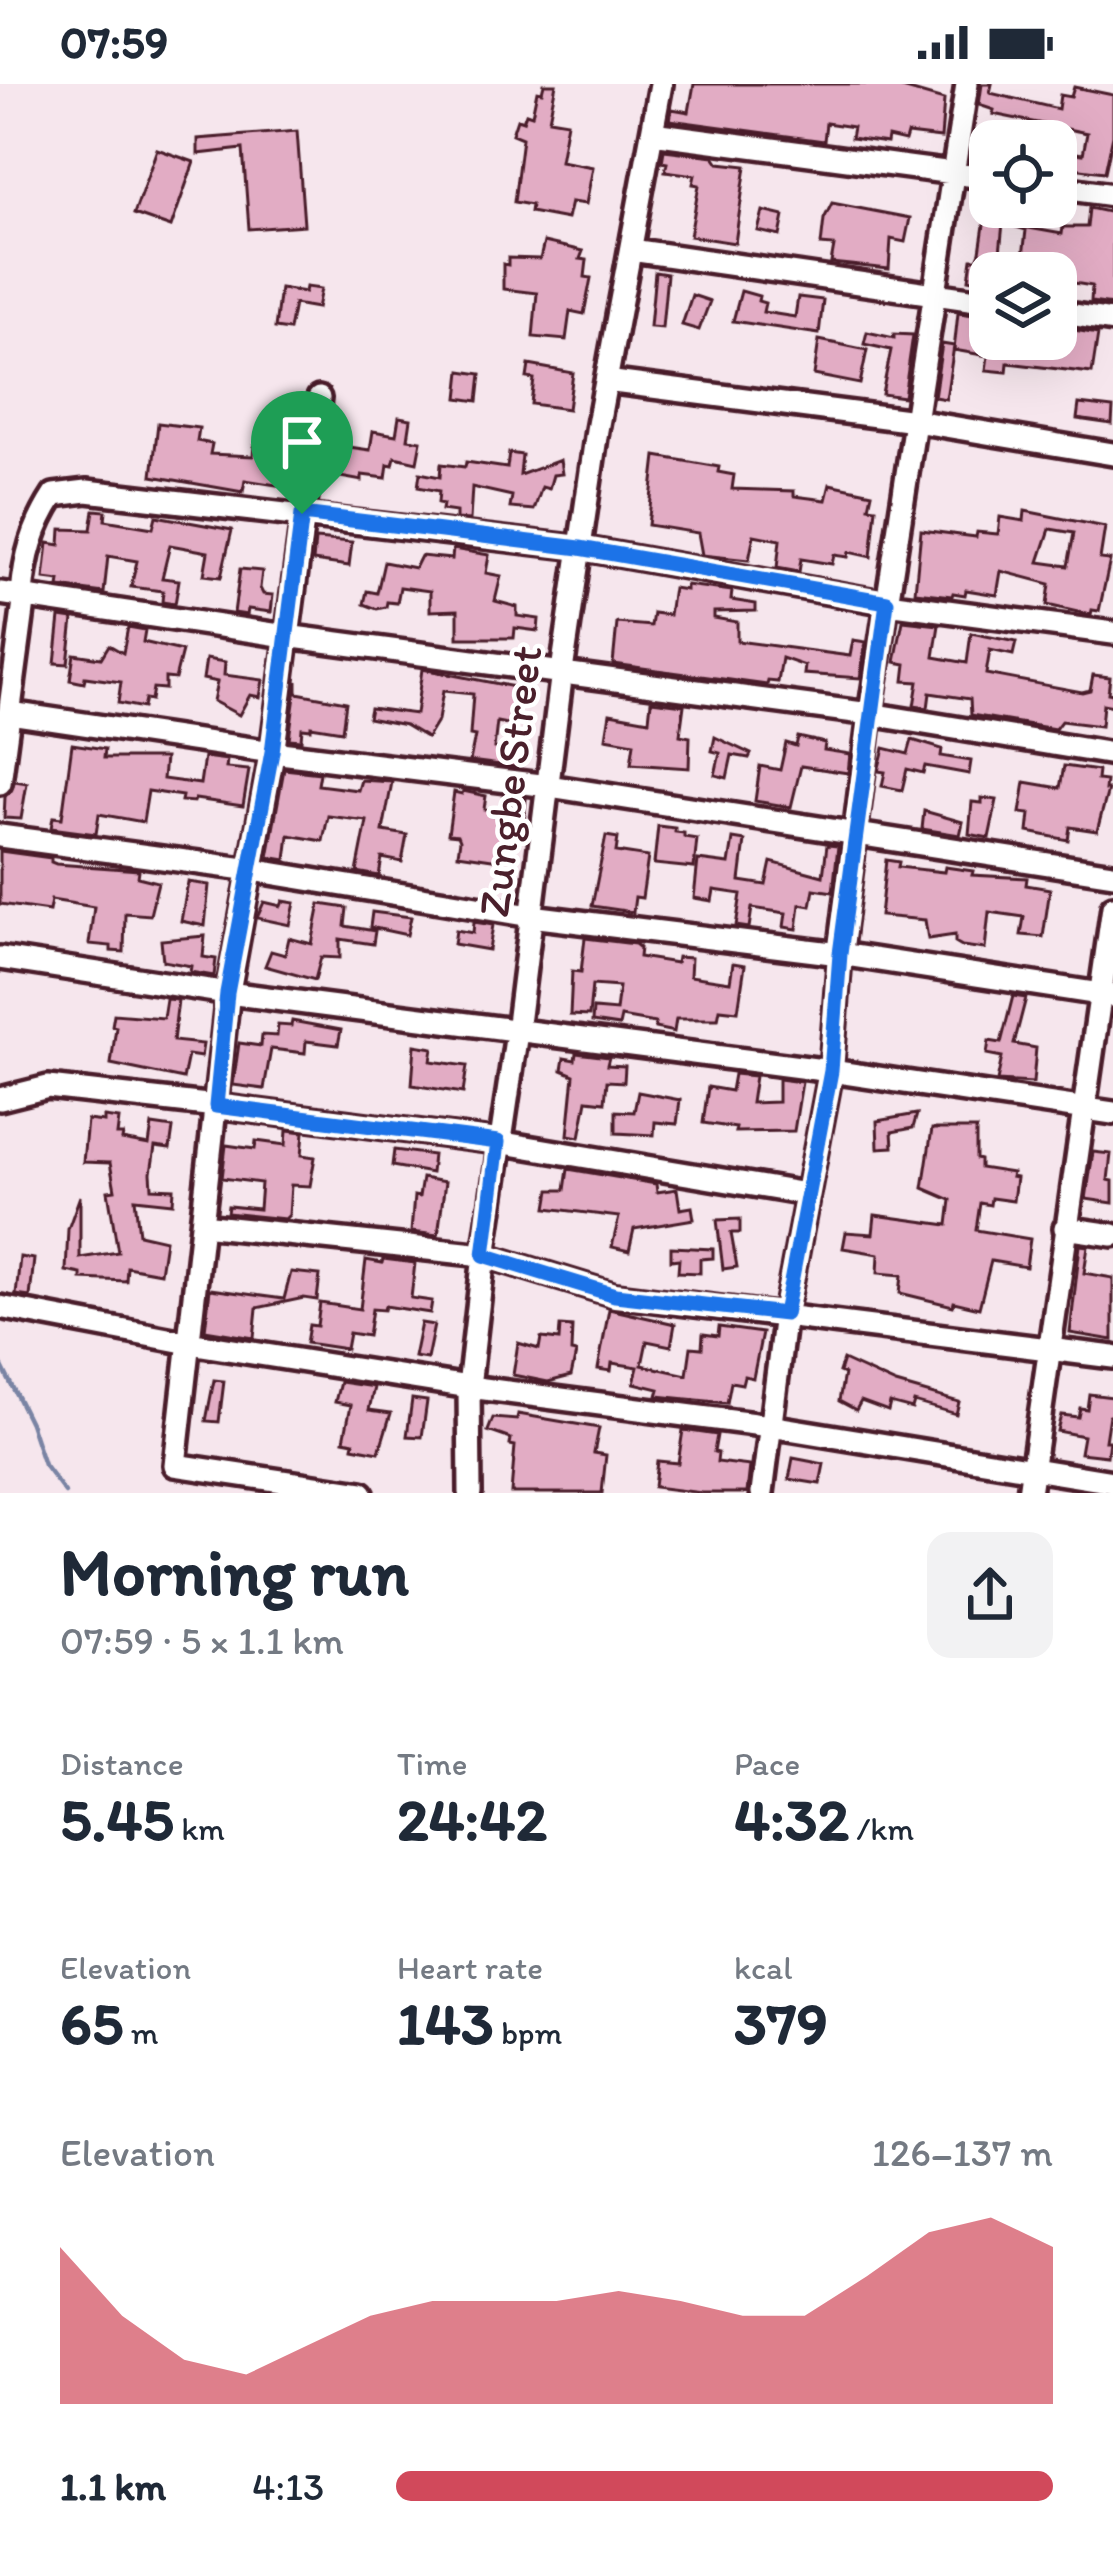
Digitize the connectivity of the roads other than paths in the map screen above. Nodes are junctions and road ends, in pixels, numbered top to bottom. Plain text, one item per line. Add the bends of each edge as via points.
1 (661, 84) edge
2 (967, 84) edge
3 (652, 133) junction
4 (955, 174) junction
5 (969, 176) edge
6 (1077, 190) edge
7 (1113, 195) edge
8 (631, 250) junction
9 (937, 294) junction
10 (969, 299) edge
11 (1077, 315) edge
12 (1113, 321) edge
13 (606, 381) junction
14 (319, 398) dead end
15 (915, 421) junction
16 (1113, 454) edge
17 (302, 514) junction
18 (580, 548) junction
19 (16, 594) edge
20 (887, 602) junction
21 (1113, 633) edge
22 (286, 636) junction
23 (562, 670) junction
24 (10, 713) junction
25 (870, 714) junction
26 (272, 752) junction
27 (1113, 754) edge
28 (0, 783) edge
29 (549, 786) junction
30 (856, 834) junction
31 (0, 836) edge
32 (252, 870) junction
33 (1113, 874) edge
34 (1113, 908) edge
35 (531, 916) junction
36 (840, 954) junction
37 (0, 958) edge
38 (227, 993) junction
39 (1107, 995) edge
40 (517, 1032) junction
41 (831, 1071) junction
42 (0, 1099) edge
43 (216, 1106) junction
44 (1084, 1109) junction
45 (1113, 1113) edge
46 (498, 1142) junction
47 (806, 1194) junction
48 (202, 1225) junction
49 (1065, 1228) junction
50 (1113, 1235) edge
51 (484, 1255) junction
52 (0, 1307) edge
53 (785, 1314) junction
54 (189, 1343) junction
55 (1050, 1347) junction
56 (1113, 1358) edge
57 (469, 1387) junction
58 (770, 1426) junction
59 (1034, 1469) junction
60 (1113, 1481) edge
61 (362, 1493) edge
62 (470, 1493) edge
63 (762, 1493) edge
64 (1029, 1493) edge

1 - 3 street, Zungbe Street
2 - 4 street
3 - 4 street
3 - 8 street, Zungbe Street
4 - 5 street
4 - 9 street
6 - 7 street
8 - 9 street
8 - 13 street, Zungbe Street
9 - 10 street
9 - 15 street
11 - 12 street
13 - 15 street
13 - 18 street, Zungbe Street
14 - 17 street
15 - 16 street
15 - 20 street
17 - 18 street
17 - 19 street via 87,491 54,495
17 - 22 street
18 - 20 street
18 - 23 street, Zungbe Street
19 - 22 street
19 - 24 street
20 - 21 street
20 - 25 street
22 - 23 street
22 - 26 street
23 - 25 street
23 - 29 street, Zungbe Street
24 - 26 street
24 - 28 street
25 - 27 street
25 - 30 street
26 - 29 street
26 - 32 street
29 - 30 street
29 - 35 street, Zungbe Street
30 - 33 street
30 - 36 street
31 - 32 street
32 - 35 street
32 - 38 street
34 - 39 street
35 - 36 street
35 - 40 street, Zungbe Street
36 - 39 street
36 - 41 street
37 - 38 street
38 - 40 street
38 - 43 street
39 - 44 street
40 - 41 street
40 - 46 street, Zungbe Street
41 - 44 street
41 - 47 street
42 - 43 street via 48,1087
43 - 46 street
43 - 48 street
44 - 45 street
44 - 49 street
46 - 47 street
46 - 51 street, Zungbe Street
47 - 53 street
48 - 51 street
48 - 54 street
49 - 50 street
49 - 55 street
51 - 53 street via 615,1295
51 - 57 street, Zungbe Street
52 - 54 street
53 - 55 street
53 - 58 street
54 - 57 street
54 - 61 street via 175,1465
55 - 56 street
55 - 59 street
57 - 58 street
57 - 62 street, Zungbe Street
58 - 59 street
58 - 63 street
59 - 60 street
59 - 64 street

